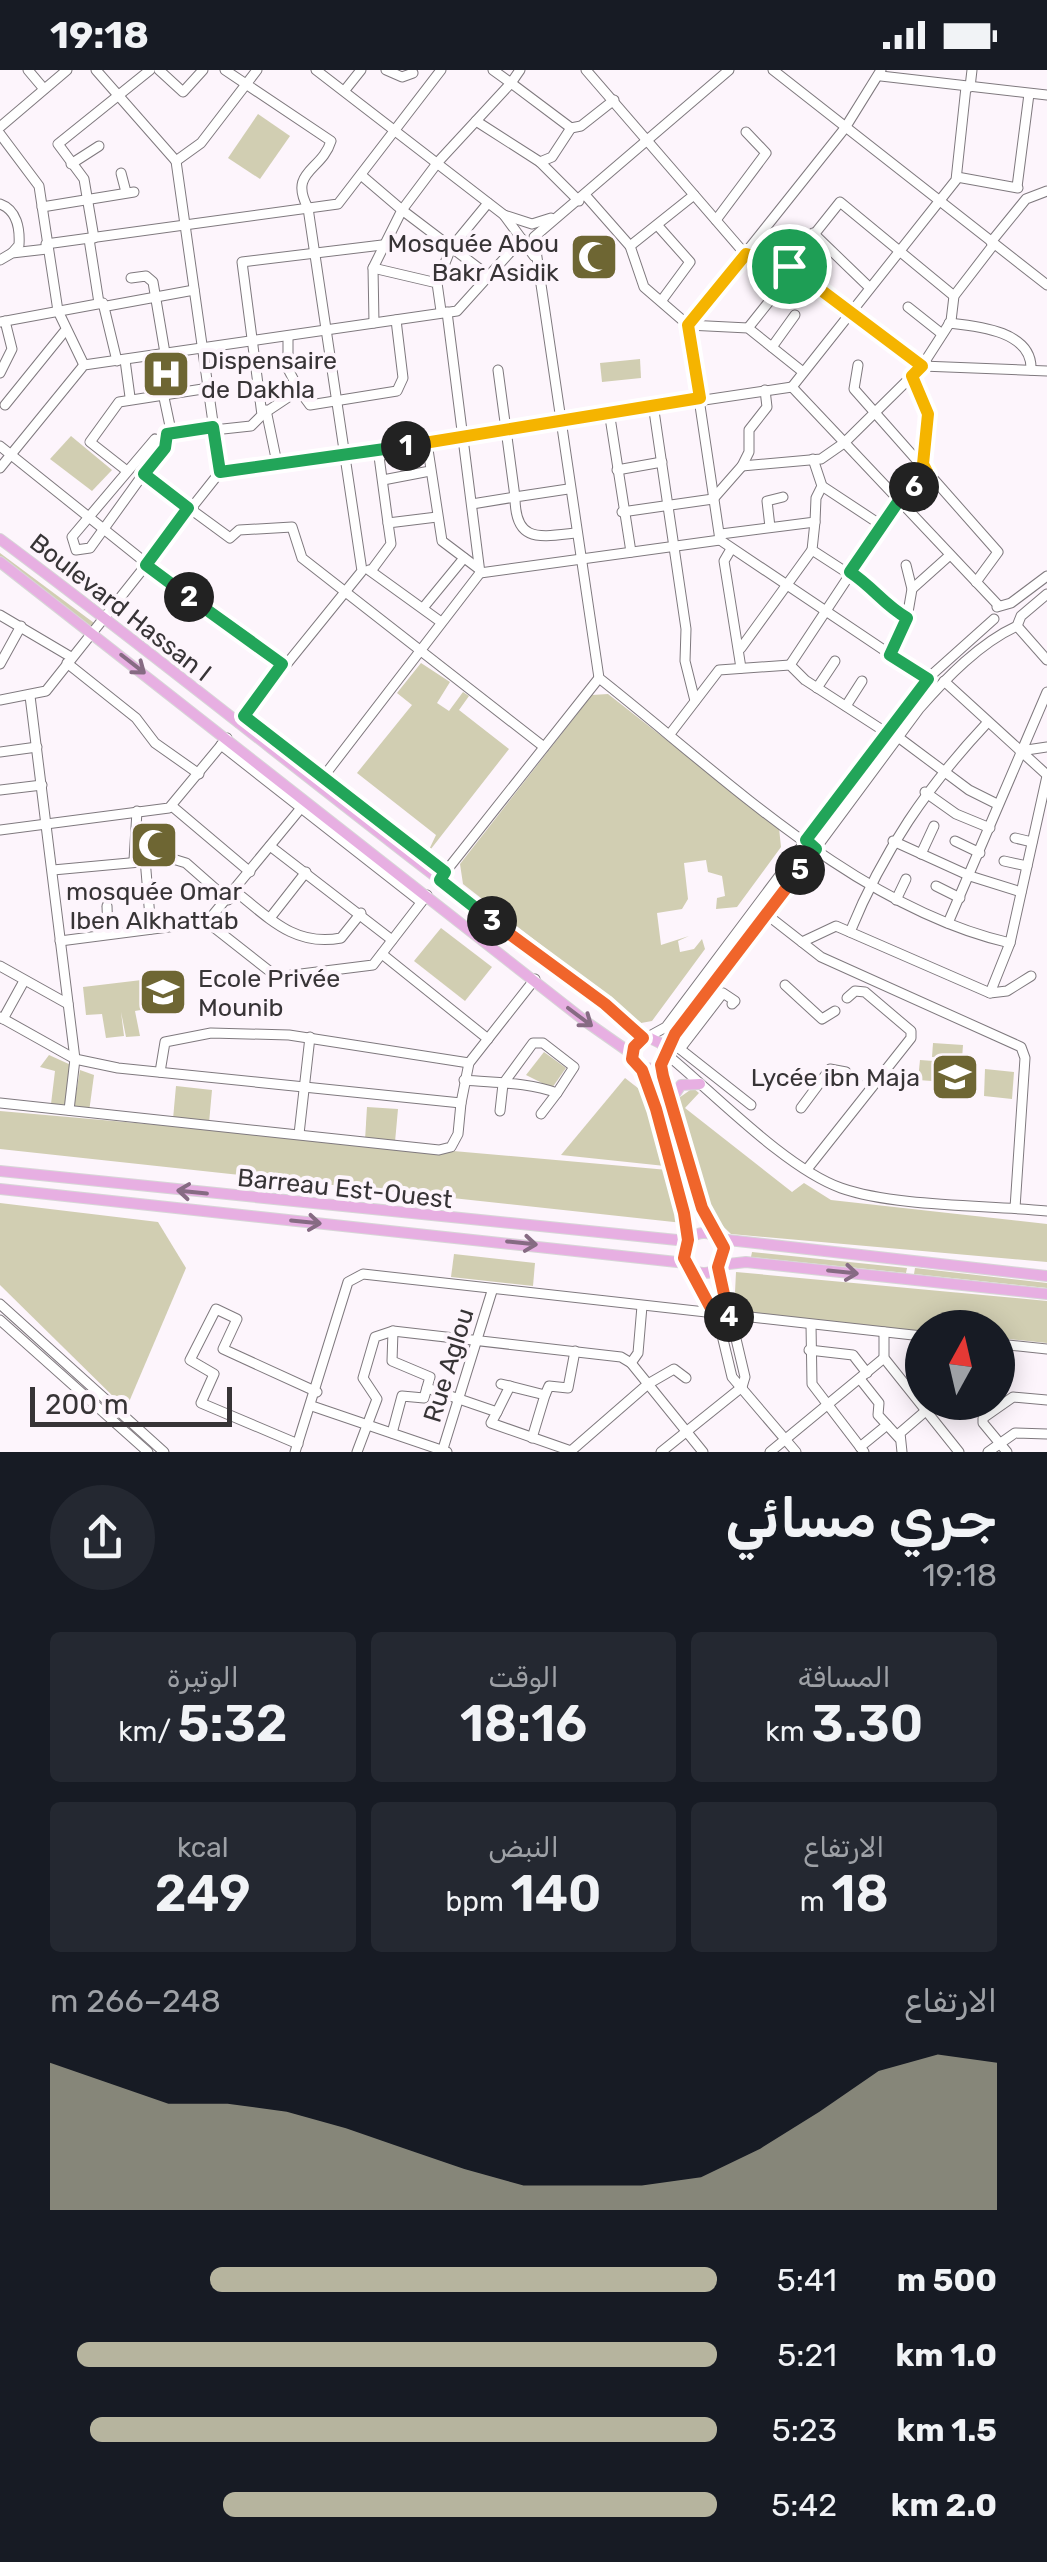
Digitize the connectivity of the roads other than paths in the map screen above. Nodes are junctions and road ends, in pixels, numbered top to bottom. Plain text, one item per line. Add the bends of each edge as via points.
1 (28, 70) edge
2 (67, 70) edge
3 (96, 70) edge
4 (150, 70) edge
5 (160, 70) edge
6 (203, 70) edge
7 (225, 70) edge
8 (257, 70) edge
9 (316, 70) edge
10 (361, 70) edge
11 (386, 70) edge
12 (441, 70) edge
13 (493, 70) edge
14 (520, 70) edge
15 (586, 70) edge
16 (729, 70) edge
17 (773, 70) edge
18 (972, 70) edge
19 (414, 71) edge
20 (881, 73) edge
21 (896, 74) edge
22 (601, 75) edge
23 (511, 83) junction
24 (246, 84) junction
25 (428, 86) junction
26 (968, 87) junction
27 (44, 90) junction
28 (345, 90) junction
29 (117, 94) junction
30 (1029, 94) junction
31 (1047, 94) edge
32 (614, 100) junction
33 (0, 112) edge
34 (476, 120) junction
35 (3, 127) edge
36 (395, 128) junction
37 (571, 128) junction
38 (844, 128) junction
39 (746, 132) dead end
40 (650, 140) junction
41 (98, 146) dead end
42 (176, 161) junction
43 (438, 162) junction
44 (540, 162) junction
45 (71, 164) junction
46 (121, 173) dead end
47 (360, 175) junction
48 (957, 177) junction
49 (1017, 187) junction
50 (1047, 190) edge
51 (694, 194) junction
52 (582, 198) junction
53 (1026, 199) junction
54 (88, 200) junction
55 (938, 200) junction
56 (488, 203) junction
57 (0, 204) edge
58 (42, 207) junction
59 (308, 208) junction
60 (402, 210) junction
61 (716, 220) junction
62 (186, 225) junction
63 (658, 226) junction
64 (528, 233) junction
65 (812, 233) junction
66 (92, 238) junction
67 (992, 243) junction
68 (382, 245) junction
69 (630, 246) junction
70 (46, 247) junction
71 (451, 248) junction
72 (899, 249) junction
73 (312, 251) junction
74 (12, 252) junction
75 (746, 254) junction
76 (0, 260) edge
77 (792, 267) junction
78 (373, 268) junction
79 (489, 276) junction
80 (131, 278) dead end
81 (437, 282) junction
82 (1047, 285) edge
83 (868, 287) junction
84 (194, 290) junction
85 (155, 296) junction
86 (954, 296) junction
87 (662, 300) junction
88 (103, 304) junction
89 (908, 307) dead end
90 (0, 310) edge
91 (58, 311) junction
92 (850, 311) junction
93 (444, 312) junction
94 (795, 315) dead end
95 (396, 320) junction
96 (2, 321) edge
97 (374, 323) junction
98 (949, 323) junction
99 (688, 325) junction
100 (748, 328) junction
101 (326, 329) junction
102 (64, 332) junction
103 (942, 334) junction
104 (288, 336) junction
105 (250, 343) junction
106 (772, 348) junction
107 (204, 349) junction
108 (165, 354) junction
109 (121, 361) junction
110 (84, 364) junction
111 (858, 365) dead end
112 (922, 366) junction
113 (498, 370) dead end
114 (1031, 370) junction
115 (1047, 371) edge
116 (0, 372) edge
117 (802, 372) junction
118 (912, 376) junction
119 (792, 387) junction
120 (208, 388) junction
121 (298, 390) junction
122 (764, 390) junction
123 (163, 393) junction
124 (130, 398) junction
125 (700, 398) junction
126 (335, 400) junction
127 (653, 404) junction
128 (2, 406) edge
129 (266, 410) junction
130 (609, 412) junction
131 (876, 413) junction
132 (558, 419) junction
133 (213, 427) junction
134 (506, 428) junction
135 (464, 436) junction
136 (165, 438) junction
137 (427, 443) junction
138 (844, 443) junction
139 (0, 446) edge
140 (378, 449) junction
141 (346, 454) junction
142 (10, 455) junction
143 (813, 460) junction
144 (662, 462) junction
145 (276, 464) junction
146 (742, 466) junction
147 (0, 468) edge
148 (616, 470) junction
149 (926, 470) junction
150 (127, 471) junction
151 (430, 471) junction
152 (220, 472) junction
153 (144, 474) junction
154 (383, 480) junction
155 (822, 486) junction
156 (568, 489) junction
157 (783, 496) dead end
158 (516, 498) junction
159 (713, 499) junction
160 (898, 502) junction
161 (472, 504) junction
162 (668, 505) junction
163 (188, 508) junction
164 (622, 512) junction
165 (437, 518) junction
166 (89, 519) junction
167 (388, 522) junction
168 (815, 522) junction
169 (770, 526) junction
170 (884, 527) junction
171 (102, 528) junction
172 (576, 533) junction
173 (721, 537) junction
174 (0, 539) edge
175 (674, 546) junction
176 (731, 548) junction
177 (812, 550) junction
178 (631, 552) junction
179 (950, 556) junction
180 (464, 558) junction
181 (581, 560) junction
182 (0, 562) edge
183 (146, 565) junction
184 (906, 566) dead end
185 (366, 571) junction
186 (480, 571) junction
187 (850, 574) junction
188 (1047, 576) edge
189 (976, 582) junction
190 (787, 587) junction
191 (912, 589) junction
192 (345, 590) junction
193 (1047, 594) edge
194 (1012, 603) junction
195 (998, 605) junction
196 (423, 608) junction
197 (825, 611) junction
198 (0, 615) edge
199 (104, 616) junction
200 (907, 618) junction
201 (994, 619) junction
202 (1019, 621) junction
203 (441, 622) junction
204 (21, 626) junction
205 (1004, 629) junction
206 (92, 632) junction
207 (422, 648) junction
208 (740, 648) junction
209 (890, 655) junction
210 (69, 660) junction
211 (1047, 660) edge
212 (834, 661) dead end
213 (0, 664) edge
214 (282, 664) junction
215 (790, 665) junction
216 (741, 668) junction
217 (599, 678) junction
218 (928, 679) junction
219 (944, 681) junction
220 (862, 682) dead end
221 (818, 688) junction
222 (30, 696) junction
223 (1046, 698) edge
224 (0, 700) edge
225 (695, 702) junction
226 (846, 706) junction
227 (242, 719) junction
228 (987, 723) junction
229 (887, 733) junction
230 (670, 734) junction
231 (898, 737) junction
232 (224, 742) junction
233 (37, 747) junction
234 (1047, 747) edge
235 (544, 748) junction
236 (0, 752) edge
237 (1020, 752) junction
238 (942, 772) junction
239 (199, 774) junction
240 (1047, 775) edge
241 (324, 776) junction
242 (42, 785) junction
243 (0, 790) edge
244 (925, 792) junction
245 (995, 803) dead end
246 (172, 807) junction
247 (301, 808) junction
248 (137, 811) junction
249 (47, 824) junction
250 (934, 826) dead end
251 (990, 828) junction
252 (0, 830) edge
253 (1015, 838) dead end
254 (806, 840) junction
255 (893, 841) junction
256 (955, 841) dead end
257 (1032, 842) junction
258 (270, 846) junction
259 (816, 849) junction
260 (980, 853) junction
261 (921, 854) junction
262 (139, 860) junction
263 (1004, 861) dead end
264 (1027, 866) junction
265 (53, 870) junction
266 (250, 872) junction
267 (306, 872) junction
268 (442, 876) junction
269 (970, 876) junction
270 (906, 879) dead end
271 (936, 886) dead end
272 (868, 888) junction
273 (1021, 892) junction
274 (232, 896) junction
275 (424, 898) junction
276 (960, 898) junction
277 (896, 900) junction
278 (107, 906) dead end
279 (361, 914) junction
280 (766, 914) junction
281 (270, 918) junction
282 (207, 922) junction
283 (948, 923) junction
284 (152, 928) junction
285 (850, 932) junction
286 (108, 934) junction
287 (392, 940) junction
288 (60, 941) junction
289 (802, 942) junction
290 (1010, 943) junction
291 (382, 954) junction
292 (0, 966) edge
293 (1031, 976) dead end
294 (535, 980) junction
295 (24, 982) junction
296 (785, 986) dead end
297 (990, 993) junction
298 (846, 998) dead end
299 (68, 1004) junction
300 (732, 1004) dead end
301 (835, 1011) dead end
302 (2, 1018) edge
303 (310, 1038) junction
304 (644, 1038) junction
305 (488, 1039) junction
306 (698, 1046) dead end
307 (680, 1050) junction
308 (632, 1054) junction
309 (664, 1058) junction
310 (75, 1059) junction
311 (469, 1063) junction
312 (724, 1067) dead end
313 (642, 1070) junction
314 (160, 1072) junction
315 (846, 1072) dead end
316 (714, 1079) junction
317 (464, 1080) junction
318 (503, 1084) junction
319 (700, 1084) junction
320 (303, 1087) junction
321 (750, 1088) dead end
322 (557, 1092) junction
323 (670, 1100) junction
324 (0, 1103) edge
325 (461, 1103) junction
326 (801, 1108) dead end
327 (69, 1110) junction
328 (500, 1110) dead end
329 (541, 1114) dead end
330 (299, 1134) junction
331 (808, 1168) junction
332 (0, 1171) edge
333 (0, 1188) edge
334 (1015, 1208) junction
335 (1047, 1211) edge
336 (718, 1238) junction
337 (688, 1240) junction
338 (688, 1266) junction
339 (719, 1266) junction
340 (1047, 1276) edge
341 (492, 1290) junction
342 (1047, 1294) edge
343 (0, 1304) edge
344 (642, 1306) junction
345 (715, 1316) junction
346 (730, 1317) junction
347 (0, 1320) edge
348 (811, 1325) junction
349 (855, 1329) junction
350 (393, 1332) junction
351 (884, 1332) junction
352 (905, 1334) edge
353 (478, 1342) junction
354 (1015, 1346) edge
355 (1047, 1349) edge
356 (810, 1350) junction
357 (575, 1351) junction
358 (853, 1354) junction
359 (884, 1358) junction
360 (631, 1363) junction
361 (863, 1376) junction
362 (686, 1378) dead end
363 (648, 1384) junction
364 (905, 1384) edge
365 (742, 1387) junction
366 (427, 1388) junction
367 (317, 1392) junction
368 (545, 1395) junction
369 (461, 1399) junction
370 (1047, 1400) edge
371 (828, 1404) junction
372 (312, 1406) junction
373 (497, 1412) junction
374 (914, 1420) edge
375 (934, 1420) edge
376 (366, 1424) junction
377 (888, 1425) junction
378 (688, 1430) junction
379 (392, 1433) junction
380 (1047, 1434) edge
381 (532, 1438) junction
382 (899, 1438) junction
383 (786, 1439) junction
384 (999, 1442) junction
385 (297, 1448) edge
386 (862, 1449) edge
387 (444, 1451) edge
388 (148, 1452) edge
389 (164, 1452) edge
390 (357, 1452) edge
391 (661, 1452) edge
392 (703, 1452) edge
393 (770, 1452) edge
394 (796, 1452) edge
395 (902, 1452) edge
396 (959, 1452) edge
397 (988, 1452) edge
398 (1008, 1452) edge

1 - 27 street
2 - 27 street
3 - 29 street
4 - 29 street
5 - 6 street via 184,92
7 - 24 street
8 - 24 street
9 - 28 street
10 - 28 street
11 - 19 street via 402,77
12 - 25 street
13 - 23 street
14 - 23 street
15 - 22 street
16 - 40 street
17 - 38 street
18 - 26 street
19 - 25 street
20 - 21 street
20 - 38 street
21 - 26 street
22 - 32 street
23 - 34 street
23 - 37 street
24 - 42 street via 201,143
24 - 59 street via 330,139 301,184
25 - 36 street
26 - 30 street
26 - 48 street
27 - 35 street
28 - 36 street
29 - 42 street
29 - 45 street via 58,144
30 - 31 street
30 - 49 street
32 - 37 street
32 - 40 street
33 - 35 street
34 - 43 street
34 - 44 street
35 - 58 street via 36,181
36 - 43 street
36 - 47 street
37 - 44 street via 552,157
38 - 55 street
38 - 75 street
39 - 61 street via 766,153
40 - 51 street
40 - 52 street
41 - 45 street
42 - 62 street
43 - 56 street
43 - 60 street
44 - 52 street
45 - 54 street via 84,179
46 - 54 street via 130,192
47 - 59 street via 338,204
47 - 60 street
48 - 49 street
48 - 55 street
49 - 53 street
50 - 53 street
51 - 61 street
51 - 63 street
52 - 64 street
52 - 69 street
53 - 67 street
54 - 58 street
54 - 66 street
55 - 67 street
55 - 72 street
56 - 64 street
56 - 71 street
57 - 74 street via 19,227
58 - 70 street
59 - 62 street
59 - 73 street
60 - 68 street
60 - 71 street
61 - 75 street
62 - 66 street
62 - 84 street
63 - 69 street
63 - 87 street via 690,262
64 - 79 street
64 - 132 street via 538,263
65 - 72 street via 840,202
65 - 77 street
65 - 83 street
66 - 70 street
66 - 88 street
67 - 82 street
67 - 86 street
68 - 73 street
68 - 78 street
69 - 87 street via 640,281
70 - 74 street
70 - 91 street
71 - 79 street
71 - 81 street
72 - 83 street
72 - 86 street
73 - 101 street
73 - 105 street via 241,263
74 - 76 street
75 - 77 street
75 - 99 street
77 - 92 street
77 - 100 street
78 - 81 street
78 - 97 street
79 - 93 street via 462,308
80 - 85 street via 150,278
81 - 93 street
83 - 92 street
84 - 85 street
84 - 107 street
85 - 88 street
85 - 108 street
86 - 98 street
87 - 99 street
88 - 91 street
88 - 109 street
89 - 103 street
90 - 96 street
91 - 96 street
91 - 102 street
92 - 112 street
92 - 117 street
93 - 95 street
93 - 135 street
94 - 106 street
95 - 97 street
95 - 126 street via 401,387
96 - 116 street via 12,349
97 - 101 street
98 - 103 street
98 - 114 street via 1000,332 1027,354
99 - 100 street
99 - 125 street
100 - 106 street
101 - 104 street
101 - 126 street
102 - 110 street
102 - 128 street
103 - 112 street
104 - 105 street
104 - 121 street via 288,368
105 - 107 street
105 - 129 street
106 - 117 street
107 - 108 street
107 - 120 street
108 - 109 street
109 - 110 street
109 - 124 street
110 - 142 street
111 - 131 street via 854,389
112 - 114 street
112 - 118 street
113 - 134 street
114 - 115 street
117 - 119 street
118 - 131 street
118 - 149 street via 928,414
119 - 122 street
119 - 138 street
120 - 123 street
120 - 133 street
121 - 126 street via 308,405
121 - 129 street
122 - 125 street
122 - 146 street via 767,407 748,430
123 - 124 street
123 - 136 street via 170,426
124 - 150 street via 119,402 90,440
125 - 127 street
125 - 159 street
126 - 141 street
127 - 130 street
127 - 144 street
129 - 133 street via 251,426
129 - 145 street
130 - 132 street
130 - 148 street
131 - 138 street
131 - 149 street
132 - 134 street
132 - 156 street
133 - 136 street
133 - 152 street
134 - 135 street
134 - 158 street
135 - 137 street
135 - 161 street
136 - 150 street via 150,440
136 - 153 street via 165,448
137 - 140 street
137 - 151 street
138 - 143 street
138 - 160 street
139 - 142 street
140 - 141 street
140 - 154 street
141 - 145 street
141 - 185 street
142 - 147 street
142 - 166 street
143 - 146 street
143 - 155 street
144 - 148 street
144 - 162 street
145 - 152 street
146 - 159 street
148 - 164 street
149 - 160 street
149 - 189 street via 998,552
150 - 166 street
151 - 154 street
151 - 165 street
152 - 163 street
153 - 163 street
153 - 171 street
154 - 167 street
155 - 168 street
155 - 170 street
156 - 158 street
156 - 172 street
157 - 169 street via 767,501
158 - 161 street
158 - 172 street via 522,529 542,536
159 - 162 street
159 - 173 street
160 - 170 street
160 - 179 street
161 - 186 street
162 - 164 street
162 - 175 street
163 - 183 street
163 - 192 street via 230,538 239,530 292,527 302,558
164 - 178 street
165 - 167 street
165 - 180 street via 442,541
166 - 171 street
166 - 171 street via 72,537 76,550 88,550
167 - 185 street via 391,544
168 - 169 street
168 - 177 street
169 - 173 street
170 - 187 street
171 - 183 street
172 - 181 street
173 - 175 street
173 - 176 street
174 - 199 main road, Boulevard Hassan I
175 - 178 street
175 - 225 street
176 - 190 street
176 - 208 street via 724,562
177 - 187 street
177 - 190 street
178 - 181 street
179 - 189 street
179 - 191 street
180 - 186 street
180 - 196 street
181 - 186 street
181 - 217 street
182 - 206 main road, Boulevard Hassan I
183 - 199 street
183 - 214 street
184 - 191 street
185 - 192 street
185 - 196 street
186 - 203 street
187 - 197 street
187 - 200 street
188 - 194 street
189 - 195 street
190 - 197 street
190 - 208 street
191 - 200 street
192 - 207 street
192 - 214 street via 290,663
193 - 202 street
194 - 195 street
194 - 202 street
195 - 201 street
196 - 203 street
197 - 209 street
197 - 215 street
198 - 204 street
199 - 206 street
199 - 227 main road, Boulevard Hassan I
200 - 209 street
201 - 205 street
201 - 218 street
202 - 205 street
202 - 211 street
203 - 207 street
204 - 210 street
204 - 213 street
205 - 219 street
206 - 210 street
206 -> 232 main road, Boulevard Hassan I
207 - 235 street
207 - 241 street
208 - 216 street
209 - 218 street
210 - 222 street via 46,691
210 - 239 street via 156,743
212 - 221 street
214 - 227 street
215 - 216 street
215 - 221 street
216 - 225 street via 717,672
217 - 230 street
217 - 235 street
218 - 229 street
219 - 228 street
219 - 231 street
220 - 226 street
221 - 226 street
222 - 224 street
222 - 233 street
223 - 237 street
225 - 230 street
226 - 229 street
227 - 241 street
227 - 268 main road, Boulevard Hassan I
228 - 237 street
228 - 238 street
229 - 254 street
230 - 254 street
231 - 238 street
231 - 259 street
232 - 239 street
232 - 247 street
232 - 275 main road, Boulevard Hassan I
233 - 236 street
233 - 242 street
234 - 237 street
235 - 268 street
237 - 240 street
237 - 251 street
238 - 244 street
238 - 245 street
239 - 246 street
240 - 257 street
241 - 268 street
242 - 243 street
242 - 249 street
244 - 251 street
244 - 255 street
246 - 248 street
246 - 266 street
247 - 258 street
247 - 275 street
248 - 249 street
248 - 262 street
249 - 252 street
249 - 265 street
250 - 261 street
251 - 260 street
253 - 257 street
254 - 259 street
254 - 304 street via 666,1027
255 - 261 street
255 - 272 street
256 - 260 street
257 - 264 street
258 - 266 street
258 - 267 street
259 - 272 street
259 - 280 street
260 - 269 street
261 - 269 street
262 - 265 street
262 - 274 street via 186,863
262 - 284 street
263 - 264 street
264 - 273 street
265 - 288 street
266 - 274 street
267 - 279 street
267 - 281 street
268 - 304 main road, Boulevard Hassan I
269 - 273 street
269 - 276 street
270 - 277 street
271 - 276 street
272 - 277 street
272 - 285 street
273 - 290 street
274 - 281 street
274 - 282 street
275 - 287 street
275 - 294 main road, Boulevard Hassan I
276 - 283 street
277 - 283 street
278 - 286 street
279 - 281 street via 341,938 322,940 297,938
279 - 287 street
280 - 289 street
280 - 309 street
282 - 284 street
282 - 291 street via 276,977 358,970
283 - 290 street
284 - 286 street
285 - 289 street via 834,926
285 - 297 street
286 - 288 street
287 - 291 street
288 - 299 street
289 - 334 street via 821,957 1021,1047
290 - 297 street
291 - 305 street
292 - 295 street
293 - 297 street via 1008,991
294 - 305 street
294 -> 308 main road, Boulevard Hassan I
295 - 299 street
295 - 302 street
296 - 301 street via 822,1019
298 - 331 street via 865,992 911,1030 909,1042 865,1087
299 - 310 street
300 - 307 street via 723,993
302 - 310 street
303 - 311 street
303 - 314 street via 183,1036 163,1044
303 - 320 street
304 - 308 main road
304 - 309 main road, Boulevard Hassan I via 658,1040
305 - 311 street
306 - 307 street
307 - 316 street
308 - 313 main road
309 - 313 main road
309 - 319 street
309 - 323 main road
310 - 314 street
310 - 327 street
311 - 317 street
312 - 316 street
313 - 337 main road
314 - 320 street
315 - 326 street via 830,1068
316 - 321 street via 751,1106
317 - 318 street
317 - 325 street
318 - 322 street
318 - 322 street via 540,1042 574,1067
318 - 328 street
319 - 323 main road via 681,1085
319 - 331 street
320 - 325 street
320 - 330 street
322 - 329 street
323 - 336 main road via 702,1208
324 - 327 street
325 - 330 street via 456,1137 439,1150
327 - 330 street
331 - 334 street via 858,1192
337 -> 332 main road, Barreau Est-Ouest
333 -> 338 main road, Barreau Est-Ouest
334 - 335 street
336 - 337 main road via 700,1232
336 - 339 main road via 724,1254
336 - 340 main road
337 - 338 main road
338 - 339 main road via 702,1273
338 - 345 street
339 -> 342 main road via 746,1262
339 - 346 street
341 - 344 street
341 - 353 street, Rue Aglou
341 - 367 street via 363,1274 348,1282
343 - 389 street
344 - 345 street
344 - 360 street
345 - 346 street
345 - 365 street via 732,1377
346 - 348 street
346 - 365 street
347 - 388 street
348 - 349 street
348 - 356 street
349 - 351 street
349 - 358 street
350 - 353 street
350 - 366 street via 392,1361 429,1373
350 - 376 street via 376,1337 363,1378 377,1396
351 - 352 street
351 - 359 street
353 - 357 street
353 - 369 street, Rue Aglou
354 - 355 street
356 - 358 street
356 - 371 street via 812,1384
357 - 360 street
357 - 368 street via 568,1388 549,1386
358 - 361 street
359 - 361 street
359 - 364 street
360 - 363 street
361 - 371 street
361 - 377 street
362 - 363 street via 674,1368
363 - 378 street
363 - 381 street via 571,1451
365 - 378 street
365 - 383 street
366 - 369 street
366 - 379 street via 424,1398 402,1396
367 - 372 street
367 - 385 street via 223,1349 237,1319 216,1309 190,1360 214,1374 200,1403
368 - 373 street via 506,1385
368 - 381 street
369 - 373 street
369 - 387 street, Rue Aglou
370 - 384 street via 1013,1397 983,1418
371 - 383 street
371 - 386 street
372 - 376 street
372 - 385 street
373 - 381 street via 491,1423
374 - 382 street
375 - 396 street
376 - 379 street
376 - 390 street
377 - 382 street
377 - 386 street
378 - 391 street
378 - 392 street
379 - 387 street
380 - 384 street via 1021,1432
382 - 395 street
383 - 393 street
383 - 394 street
384 - 397 street
384 - 398 street

